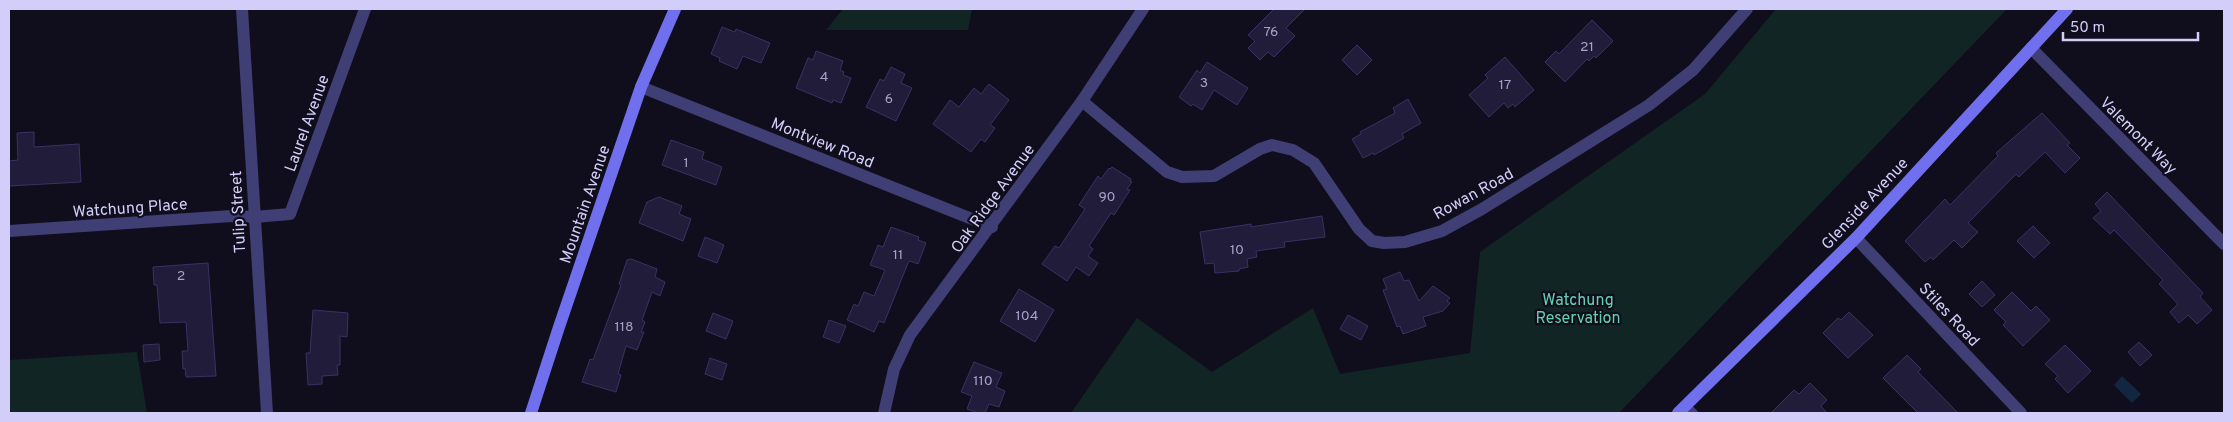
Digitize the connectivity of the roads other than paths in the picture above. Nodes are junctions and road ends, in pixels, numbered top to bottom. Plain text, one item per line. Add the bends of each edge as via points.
1 (242, 9) edge
2 (365, 9) edge
3 (675, 9) edge
4 (1143, 9) edge
5 (1747, 9) edge
6 (2067, 9) edge
7 (2030, 48) junction
8 (641, 87) junction
9 (1082, 101) junction
10 (254, 217) junction
11 (992, 227) junction
12 (9, 231) edge
13 (1856, 238) junction
14 (2224, 244) edge
15 (1686, 411) edge
16 (267, 413) edge
17 (531, 413) edge
18 (884, 413) edge
19 (2021, 413) edge

1 - 10 street, Tulip Street
2 - 10 street, Laurel Avenue via 290,214
3 - 8 main road, Mountain Avenue
4 - 9 street, Oak Ridge Avenue
5 - 9 street, Rowan Road via 1693,70 1649,105 1482,209 1442,231 1405,242 1372,241 1359,228 1314,163 1293,150 1272,145 1214,176 1182,177 1167,172
6 - 7 main road, Glenside Avenue
7 - 13 main road, Glenside Avenue
7 - 14 street, Valemont Way
8 - 11 street, Montview Road
8 - 17 main road, Mountain Avenue
9 - 11 street, Oak Ridge Avenue
10 - 12 street, Watchung Place
10 - 16 street, Tulip Street
11 - 18 street, Oak Ridge Avenue via 910,335 894,369
13 - 15 main road, Glenside Avenue
13 - 19 street, Stiles Road

